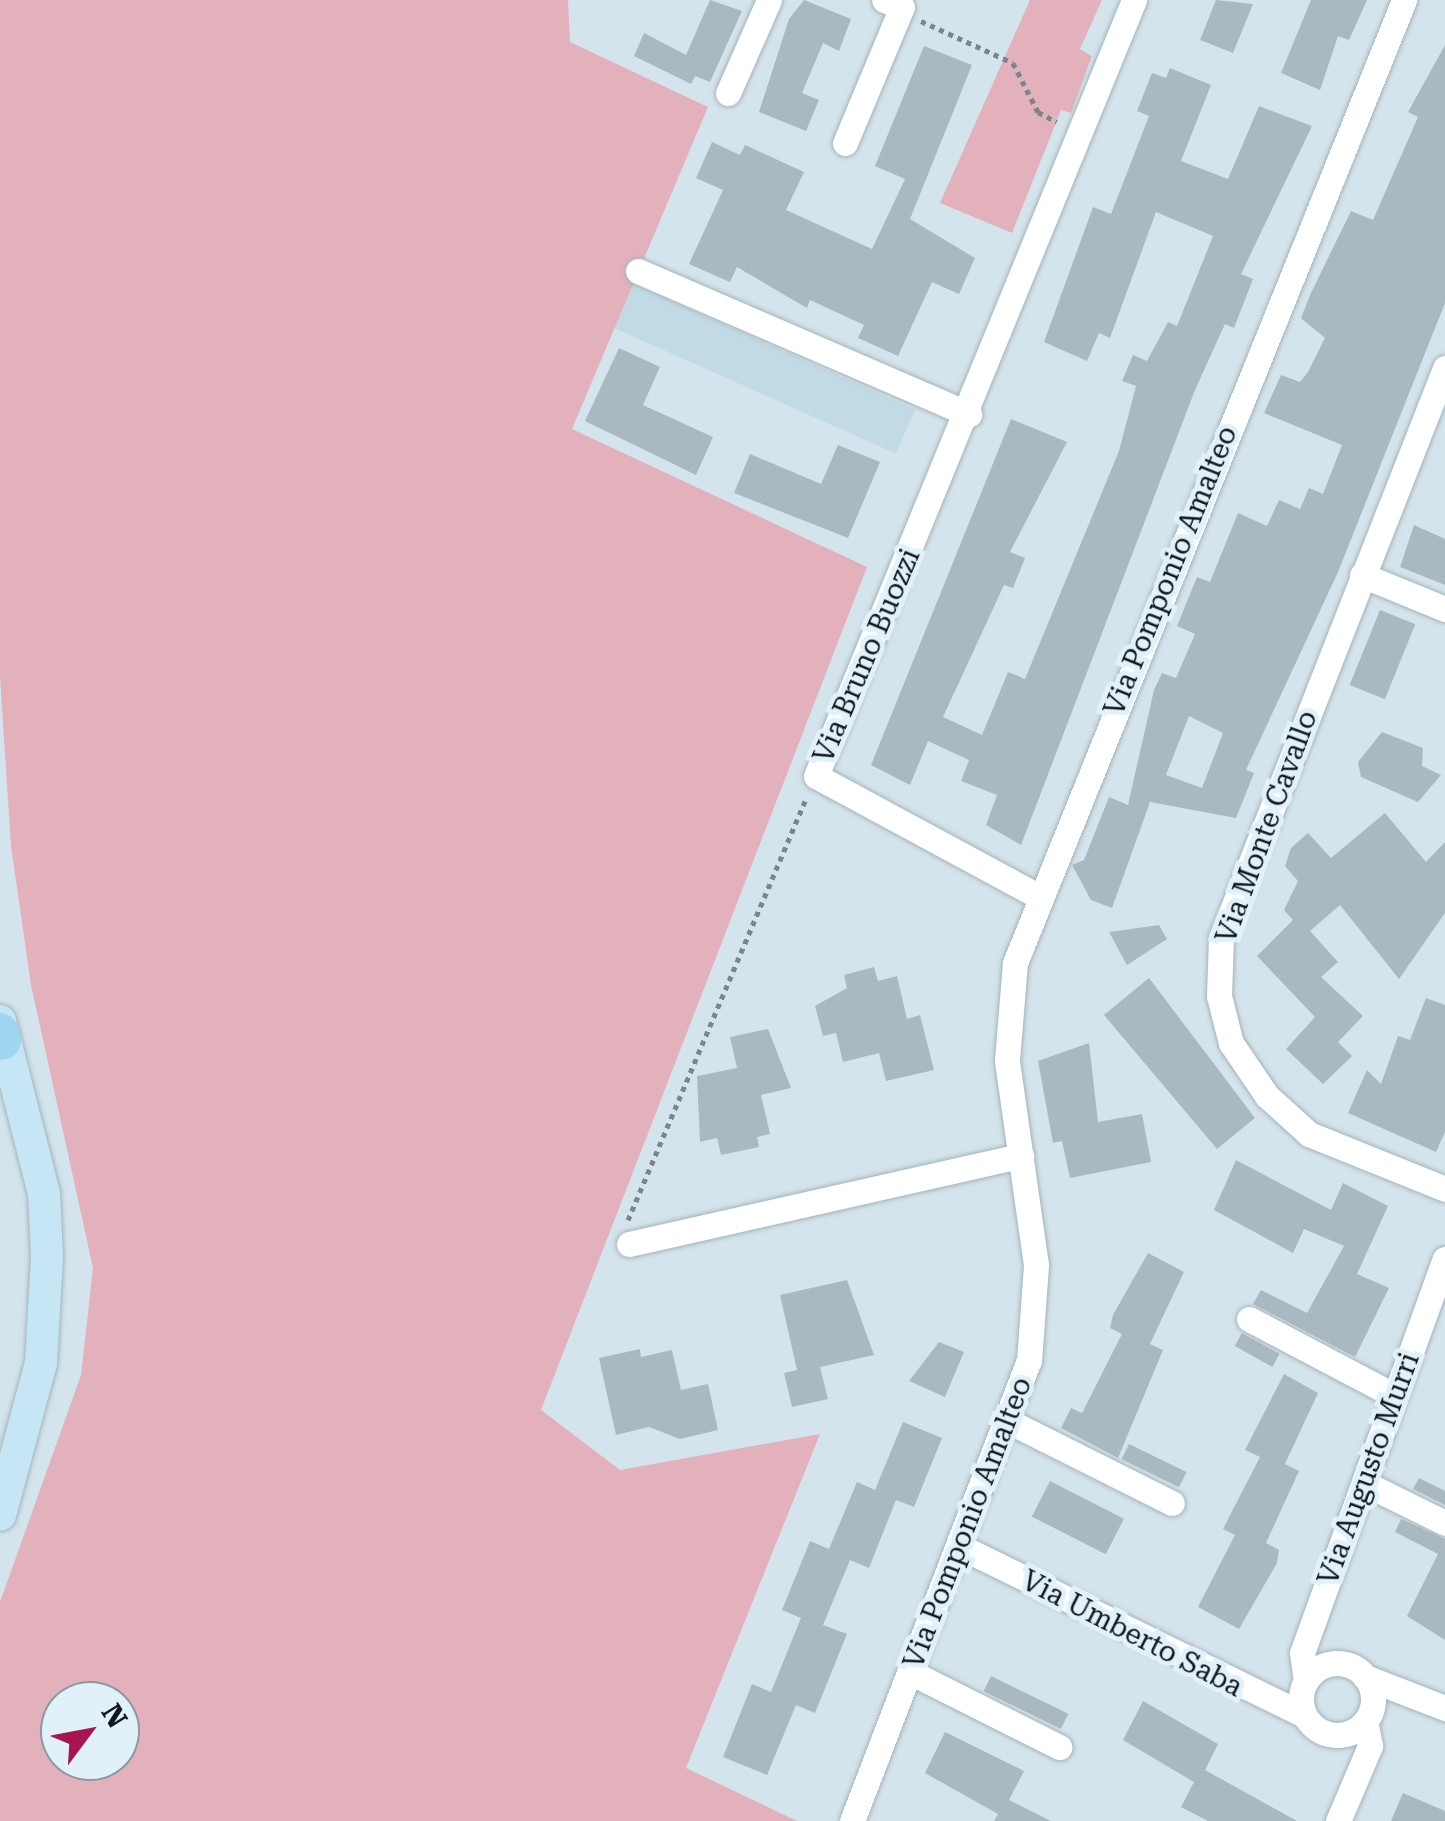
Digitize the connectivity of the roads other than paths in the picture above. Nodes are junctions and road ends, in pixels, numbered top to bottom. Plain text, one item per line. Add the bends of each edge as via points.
1 (769, 0) edge
2 (1134, 0) edge
3 (1404, 0) edge
4 (892, 4) edge
5 (728, 93) dead end
6 (845, 143) dead end
7 (638, 271) dead end
8 (1445, 368) edge
9 (969, 414) junction
10 (1362, 575) junction
11 (1445, 609) edge
12 (1038, 896) junction
13 (1, 1031) edge
14 (0, 1126) edge
15 (1020, 1156) junction
16 (1445, 1189) edge
17 (629, 1244) road end
18 (47, 1257) junction
19 (1445, 1259) edge
20 (1249, 1319) dead end
21 (41, 1363) junction
22 (1395, 1396) junction
23 (1010, 1422) junction
24 (0, 1454) edge
25 (1364, 1483) junction
26 (1172, 1503) dead end
27 (0, 1515) edge
28 (1445, 1523) edge
29 (961, 1547) junction
30 (912, 1673) junction
31 (1365, 1676) junction
32 (1306, 1681) junction
33 (1445, 1708) edge
34 (1304, 1714) junction
35 (1365, 1721) junction
36 (1059, 1747) dead end
37 (852, 1821) edge
38 (1338, 1821) edge

1 - 5 street
2 - 9 street, Via Bruno Buozzi
3 - 12 street, Via Pomponio Amalteo
4 - 6 street
7 - 9 street
8 - 10 street, Via Monte Cavallo
9 - 12 street, Via Bruno Buozzi via 816,776
10 - 11 street
10 - 16 street, Via Monte Cavallo via 1221,938 1218,996 1231,1043 1267,1096 1309,1134
12 - 15 street, Via Pomponio Amalteo via 1008,1009
13 - 18 main road via 44,1193
14 - 18 main road via 26,1176
15 - 17 street
15 - 23 street, Via Pomponio Amalteo via 1036,1309
18 - 21 main road
19 - 22 street, Via Augusto Murri
20 - 22 street
21 - 24 main road
21 - 27 main road
22 - 25 street, Via Augusto Murri
23 - 26 street
23 - 29 street, Via Pomponio Amalteo
25 - 28 street
25 - 32 street, Via Augusto Murri via 1302,1653
29 - 30 street, Via Pomponio Amalteo
29 - 34 street, Via Umberto Saba
30 - 36 street
30 - 37 street, Via Pomponio Amalteo
31 - 32 street via 1334,1663
31 - 33 street
31 - 35 street via 1372,1698
32 - 34 street
34 - 35 street via 1333,1735
35 - 38 street via 1370,1746

